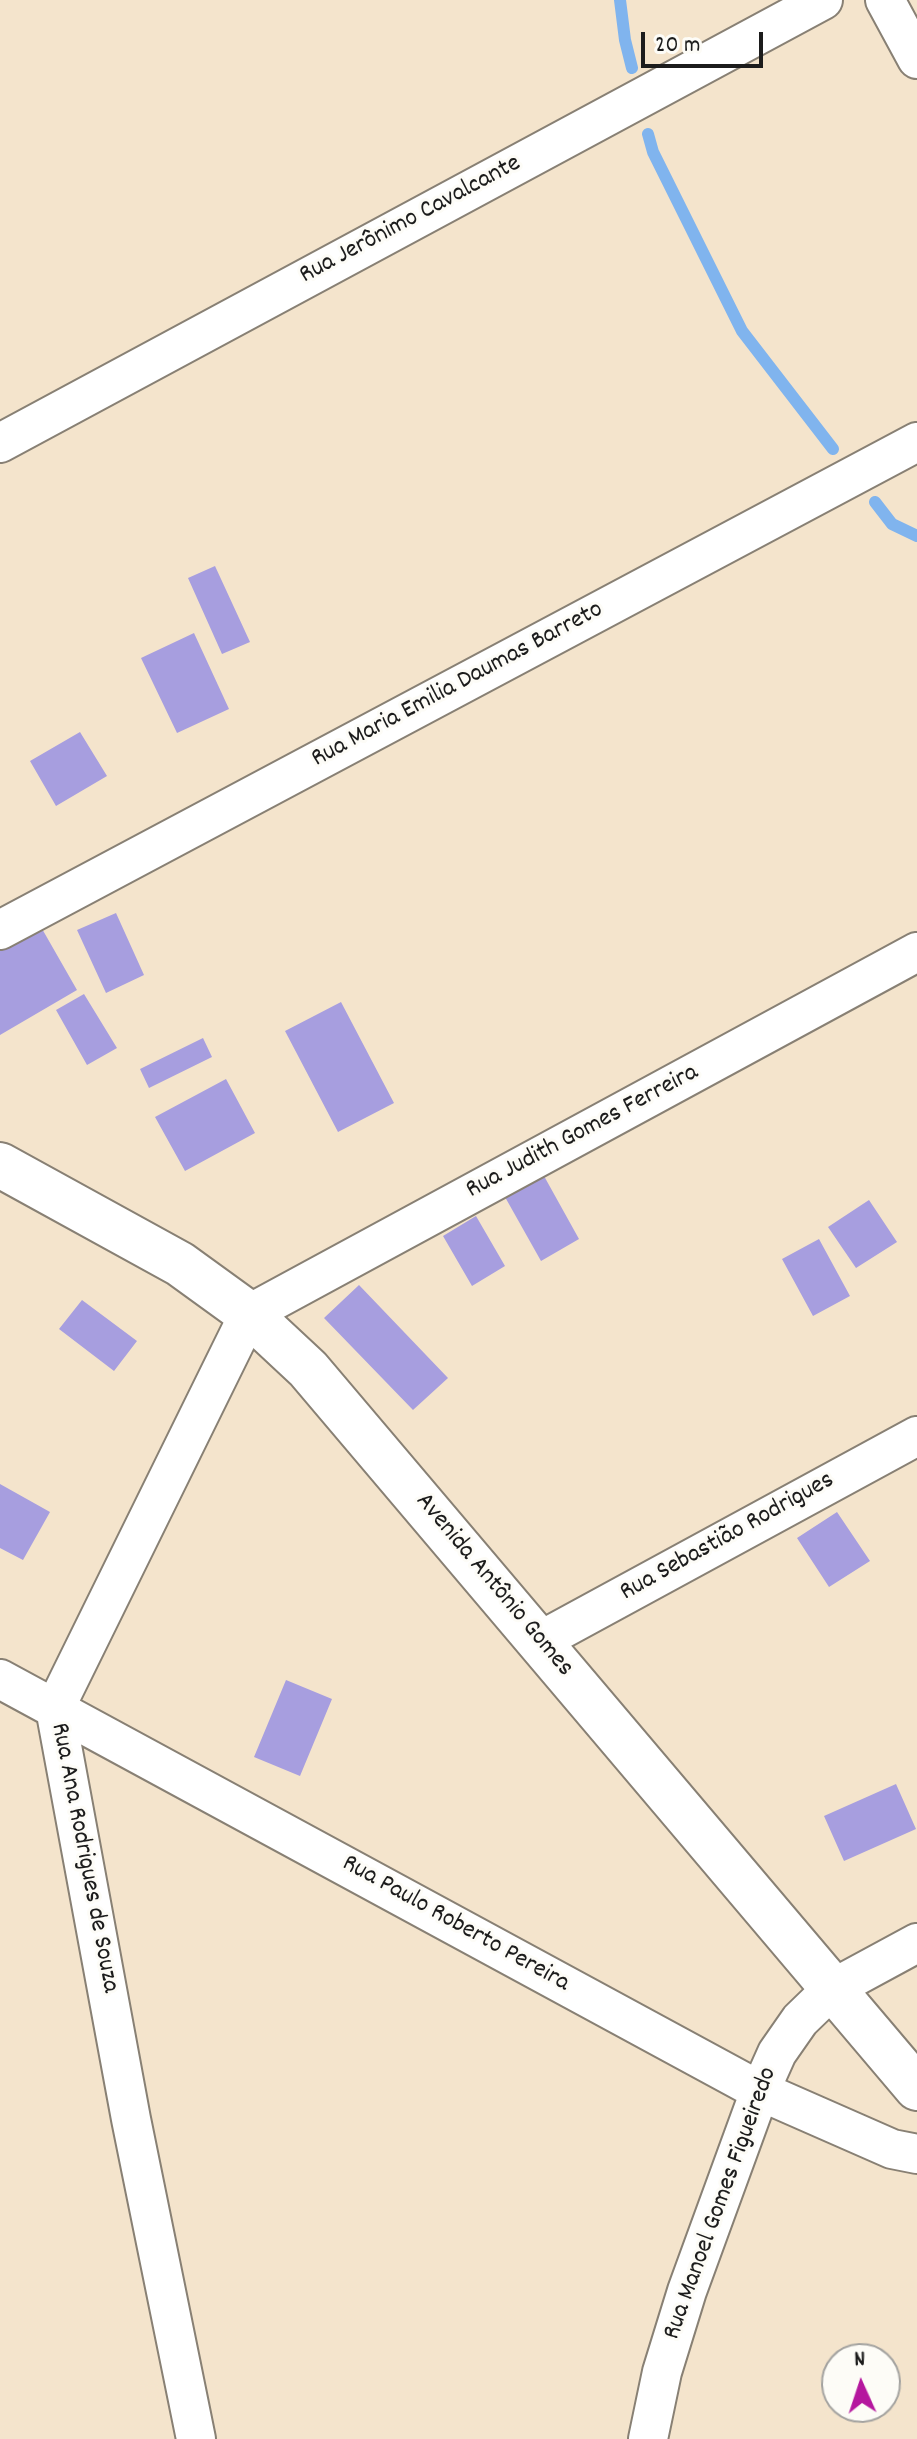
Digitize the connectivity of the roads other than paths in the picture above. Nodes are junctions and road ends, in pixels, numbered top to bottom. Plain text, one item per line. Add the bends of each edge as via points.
1 (823, 0) edge
2 (885, 0) edge
3 (917, 59) edge
4 (917, 442) edge
5 (0, 443) edge
6 (0, 930) edge
7 (917, 952) edge
8 (0, 1165) edge
9 (249, 1314) junction
10 (917, 1436) edge
11 (540, 1641) junction
12 (0, 1679) edge
13 (55, 1708) junction
14 (917, 1943) edge
15 (832, 1989) junction
16 (917, 2088) edge
17 (760, 2091) junction
18 (917, 2154) edge
19 (196, 2439) edge
20 (648, 2439) edge

1 - 5 street, Rua Jerônimo Cavalcante
2 - 3 street
4 - 6 street, Rua Maria Emilia Daumas Barreto
7 - 9 street, Rua Judith Gomes Ferreira
8 - 9 street, Avenida Antônio Gomes via 180,1264
9 - 11 street, Avenida Antônio Gomes via 308,1369
9 - 13 street, Rua Ana Rodrigues de Souza
10 - 11 street, Rua Sebastião Rodrigues
11 - 15 street, Avenida Antônio Gomes
12 - 13 street, Rua Paulo Roberto Pereira
13 - 17 street, Rua Paulo Roberto Pereira
13 - 19 street, Rua Ana Rodrigues de Souza
14 - 15 street, Rua Manoel Gomes Figueiredo
15 - 16 street, Avenida Antônio Gomes
15 - 17 street, Rua Manoel Gomes Figueiredo via 800,2020
17 - 18 street, Rua Paulo Roberto Pereira via 892,2149
17 - 20 street, Rua Manoel Gomes Figueiredo via 687,2291

